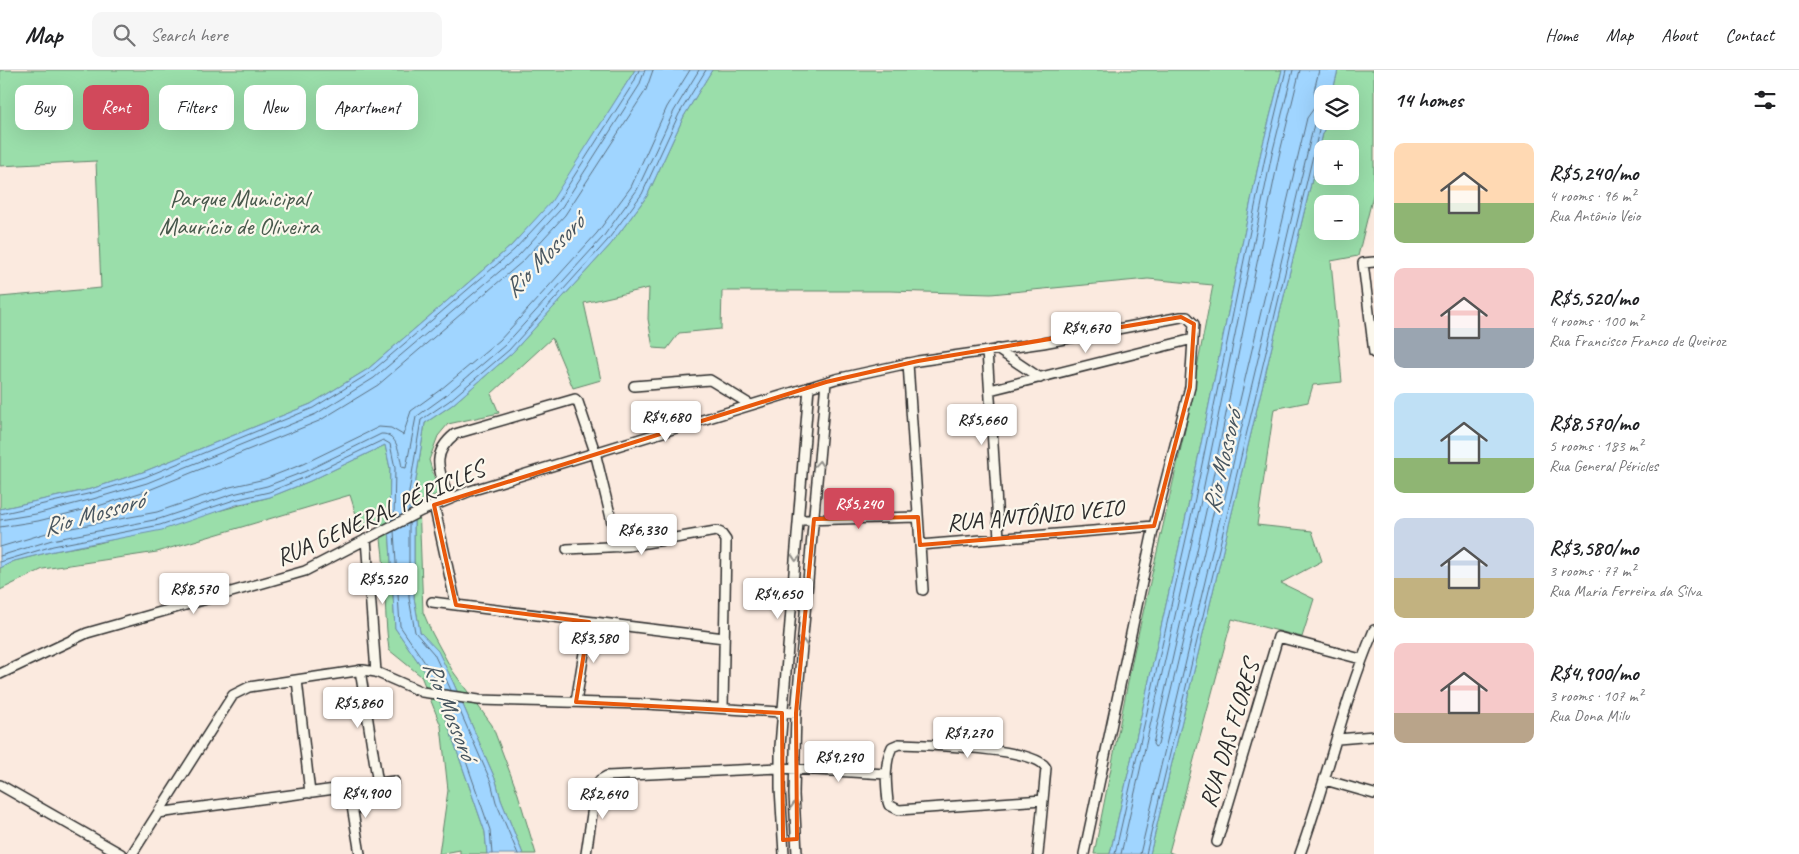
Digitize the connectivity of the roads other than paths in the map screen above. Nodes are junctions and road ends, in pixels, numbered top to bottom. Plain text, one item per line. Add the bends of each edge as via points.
1 (1374, 262) edge
2 (1193, 339) junction
3 (997, 350) junction
4 (987, 351) junction
5 (1374, 353) edge
6 (908, 363) junction
7 (1040, 378) junction
8 (826, 382) junction
9 (634, 386) dead end
10 (809, 387) junction
11 (990, 390) junction
12 (751, 404) junction
13 (595, 452) junction
14 (449, 499) junction
15 (434, 505) junction
16 (918, 517) junction
17 (814, 519) junction
18 (800, 520) junction
19 (1154, 526) junction
20 (999, 538) junction
21 (366, 539) junction
22 (920, 545) junction
23 (618, 547) junction
24 (567, 549) dead end
25 (923, 590) dead end
26 (432, 602) dead end
27 (456, 605) junction
28 (589, 622) junction
29 (1374, 630) edge
30 (724, 638) junction
31 (1361, 660) junction
32 (360, 670) junction
33 (376, 672) junction
34 (0, 674) edge
35 (297, 680) junction
36 (576, 702) junction
37 (723, 708) junction
38 (782, 713) junction
39 (796, 713) junction
40 (1374, 736) edge
41 (1338, 739) junction
42 (780, 768) junction
43 (794, 769) junction
44 (886, 774) junction
45 (1325, 780) junction
46 (394, 782) dead end
47 (378, 784) junction
48 (0, 785) edge
49 (349, 788) junction
50 (310, 793) junction
51 (1374, 794) edge
52 (1043, 800) junction
53 (158, 813) junction
54 (796, 839) junction
55 (783, 840) junction
56 (1217, 842) dead end
57 (122, 854) edge
58 (132, 854) edge
59 (360, 854) edge
60 (586, 854) edge
61 (784, 854) edge
62 (797, 854) edge
63 (1038, 854) edge
64 (1084, 854) edge
65 (1300, 854) edge

1 - 5 street via 1363,263
2 - 3 street, RUA GENERAL PÉRICLES via 1194,324 1187,317 1181,317
2 - 7 street
2 - 19 street via 1190,387
3 - 4 street, RUA GENERAL PÉRICLES
3 - 7 street
4 - 6 street, RUA GENERAL PÉRICLES
4 - 11 street
6 - 8 street, RUA GENERAL PÉRICLES
6 - 16 street
7 - 11 street
8 - 10 street, RUA GENERAL PÉRICLES
17 -> 8 street
9 - 12 street via 710,380
10 - 12 street, RUA GENERAL PÉRICLES
10 - 18 street
11 - 20 street
12 - 13 street, RUA GENERAL PÉRICLES
13 - 14 street, RUA GENERAL PÉRICLES
13 - 14 street via 575,399 455,434 437,458
13 - 23 street
14 - 15 street, RUA GENERAL PÉRICLES
15 - 21 street, RUA GENERAL PÉRICLES
15 - 27 street
16 - 17 street, RUA ANTÔNIO VEIO
16 - 22 street
17 - 18 street, RUA ANTÔNIO VEIO
39 -> 17 street
18 -> 38 street
19 - 20 street, RUA ANTÔNIO VEIO
19 - 64 street
20 - 22 street, RUA ANTÔNIO VEIO
21 - 33 street
21 - 34 street, RUA GENERAL PÉRICLES via 290,577 87,633
22 - 25 street
23 - 24 street
23 - 30 street via 716,531 721,533 726,540
26 - 27 street
27 - 28 street
28 - 30 street
28 - 36 street
29 - 31 street
30 - 37 street
31 - 41 street
31 - 56 street, RUA DAS FLORES via 1278,637
32 - 33 street
32 - 35 street
32 - 47 street
33 - 36 street via 422,692 479,700
35 - 50 street
35 - 53 street via 249,687 233,695
36 - 37 street
37 - 38 street
38 - 39 street
38 - 42 street
39 - 43 street
40 - 41 street
41 - 45 street
42 - 43 street
42 - 55 street
42 - 60 street via 607,776 596,787
43 - 44 street
54 -> 43 street
44 - 52 street via 888,802 899,810
44 - 52 street via 892,747 899,744 969,747 1033,758 1044,765
45 - 51 street
45 - 65 street
46 - 47 street
47 - 49 street
48 - 57 street
49 - 50 street
49 - 59 street
50 - 53 street
52 - 63 street
53 - 58 street
54 - 55 street
54 - 62 street
55 - 61 street

